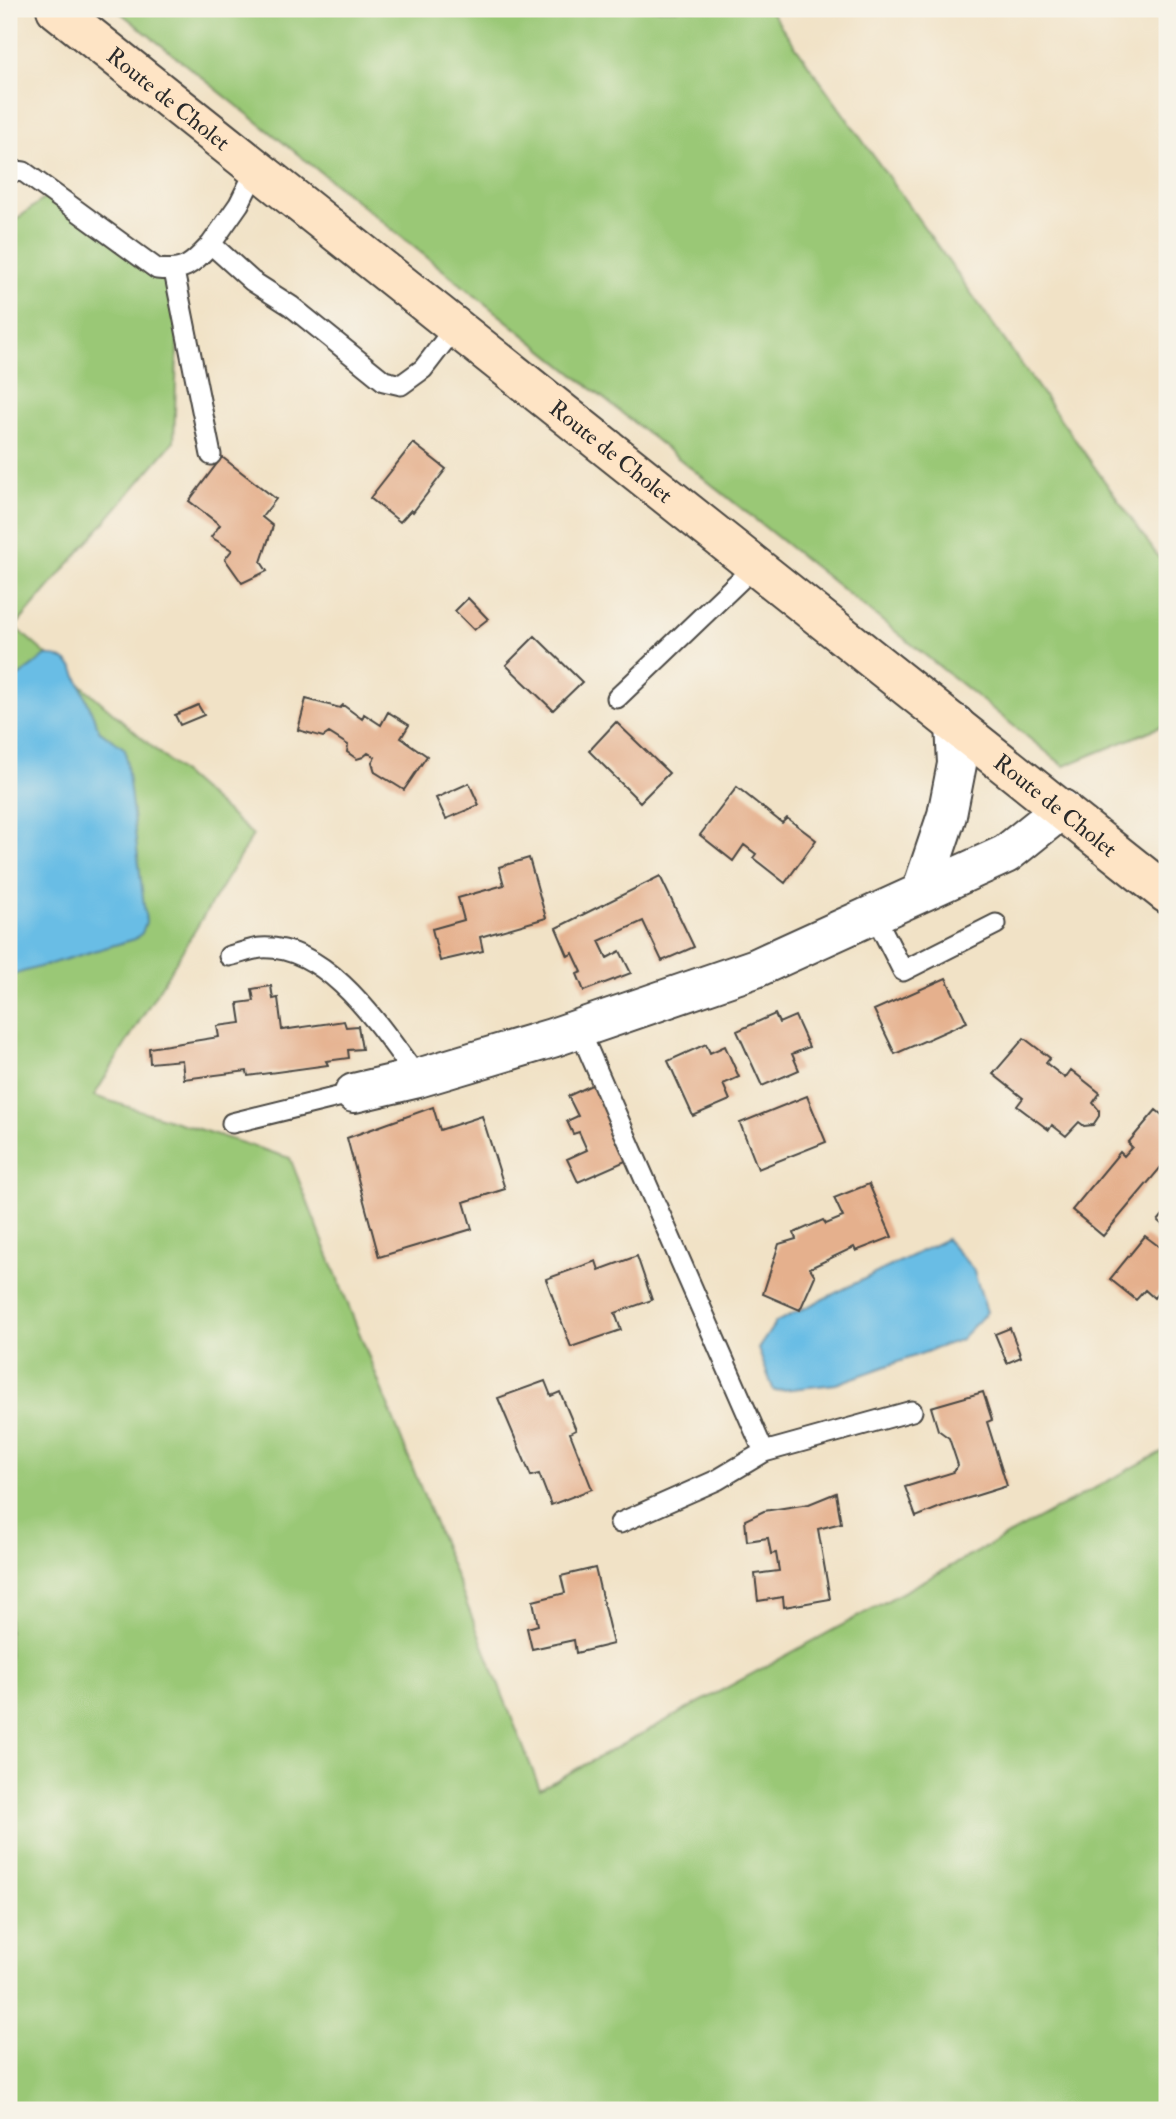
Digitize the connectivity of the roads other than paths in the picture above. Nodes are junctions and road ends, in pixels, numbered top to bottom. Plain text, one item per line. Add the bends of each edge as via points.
1 (56, 9) edge
2 (257, 167) junction
3 (9, 170) edge
4 (211, 244) junction
5 (174, 271) junction
6 (456, 326) junction
7 (211, 455) dead end
8 (756, 565) junction
9 (617, 698) dead end
10 (956, 724) junction
11 (1062, 809) junction
12 (920, 892) junction
13 (1167, 894) edge
14 (874, 914) junction
15 (996, 924) dead end
16 (229, 956) dead end
17 (579, 1028) junction
18 (418, 1078) junction
19 (354, 1093) joint
20 (232, 1123) dead end
21 (912, 1411) dead end
22 (764, 1452) junction
23 (620, 1523) dead end

1 - 2 main road, Route de Cholet
2 - 4 lane via 239,204
2 - 6 main road, Route de Cholet
3 - 5 lane via 24,172 157,269
4 - 5 lane via 192,263
4 - 6 lane via 252,281 291,306 384,381 401,386 423,369
5 - 7 lane
6 - 8 main road, Route de Cholet
8 - 9 lane
8 - 10 main road, Route de Cholet
10 - 11 main road, Route de Cholet
10 - 12 street via 957,764 947,816
11 - 12 street via 1006,854
11 - 13 main road, Route de Cholet
12 - 14 street
14 - 15 lane via 903,971
14 - 17 street via 756,968
16 - 18 lane via 261,948 296,954 328,971 364,1006
17 - 18 street
17 - 22 lane
18 - 19 street
19 - 20 lane
21 - 22 lane
22 - 23 lane via 717,1480

